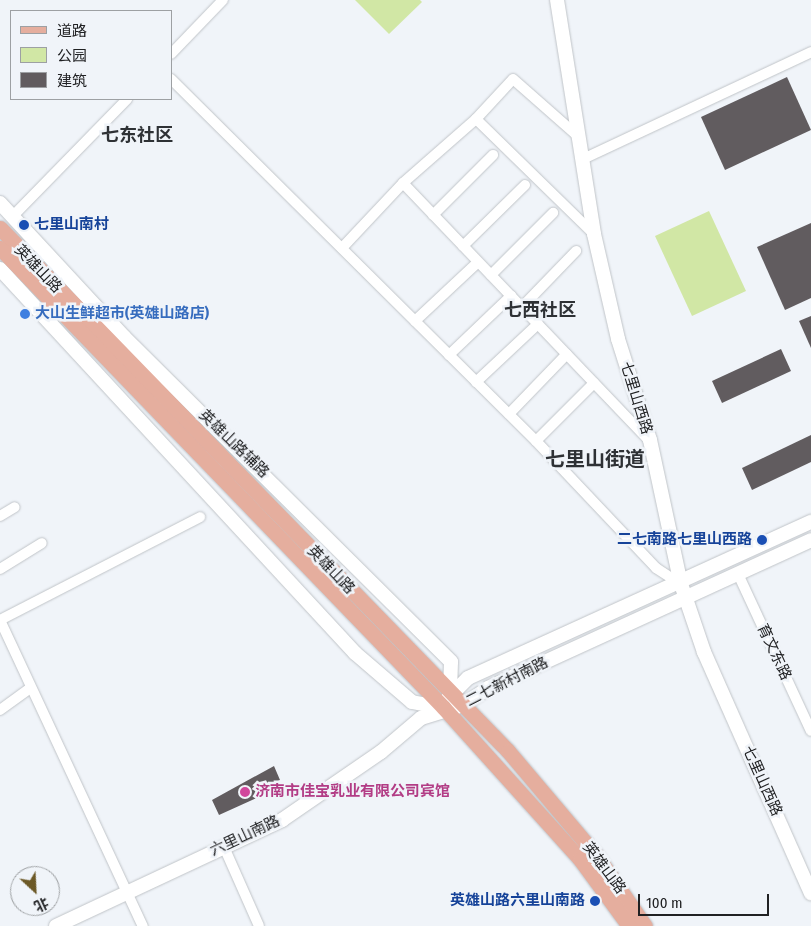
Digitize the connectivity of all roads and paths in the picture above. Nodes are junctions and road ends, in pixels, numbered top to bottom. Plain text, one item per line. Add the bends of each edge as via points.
1 (223, 0) edge
2 (557, 0) edge
3 (811, 52) edge
4 (172, 53) edge
5 (172, 80) edge
6 (126, 100) edge
7 (476, 119) junction
8 (581, 139) junction
9 (493, 155) dead end
10 (583, 158) junction
11 (403, 184) junction
12 (525, 185) dead end
13 (0, 203) edge
14 (553, 213) dead end
15 (433, 214) junction
16 (12, 217) junction
17 (0, 228) edge
18 (594, 234) junction
19 (463, 246) junction
20 (0, 248) edge
21 (342, 248) junction
22 (576, 252) dead end
23 (478, 262) junction
24 (0, 269) edge
25 (491, 275) junction
26 (511, 296) junction
27 (522, 307) junction
28 (415, 321) junction
29 (538, 324) junction
30 (567, 354) junction
31 (449, 355) junction
32 (476, 382) junction
33 (594, 383) junction
34 (509, 414) junction
35 (650, 440) junction
36 (536, 441) junction
37 (15, 506) dead end
38 (0, 516) edge
39 (200, 517) dead end
40 (811, 522) edge
41 (811, 540) edge
42 (42, 542) dead end
43 (0, 570) edge
44 (738, 574) junction
45 (681, 584) junction
46 (686, 598) junction
47 (0, 620) edge
48 (28, 689) junction
49 (450, 692) junction
50 (463, 705) junction
51 (444, 708) junction
52 (0, 710) edge
53 (811, 731) edge
54 (224, 847) junction
55 (128, 893) junction
56 (811, 893) edge
57 (63, 925) edge
58 (143, 926) edge
59 (259, 926) edge
60 (629, 926) edge
61 (645, 926) edge

1 - 4 street
2 - 8 main road, 七里山西路
3 - 10 street
5 - 21 street
6 - 16 street
7 - 8 street via 514,79
7 - 11 street
7 - 18 street
8 - 10 main road, 七里山西路
9 - 15 street
10 - 18 main road, 七里山西路
11 - 15 street
11 - 21 street
12 - 19 street
13 - 16 main road, 英雄山路辅路
14 - 25 street
15 - 19 street
16 - 49 main road, 英雄山路辅路 via 124,337 451,662
17 - 49 main road, 英雄山路
18 - 35 main road, 七里山西路 via 618,339
19 - 23 street
20 - 51 main road, 英雄山路
21 - 28 street
22 - 27 street
23 - 25 street
23 - 28 street
24 - 51 main road via 355,653 412,702
25 - 26 street
26 - 27 street
26 - 31 street
27 - 29 street
28 - 31 street
29 - 30 street
29 - 32 street
30 - 33 street
30 - 34 street
31 - 32 street
32 - 34 street
33 - 35 street
33 - 36 street
34 - 36 street
35 - 45 main road, 七里山西路
36 - 45 street via 656,568
37 - 38 street
39 - 47 street
40 - 45 main road, 二七新村南路
41 - 44 main road, 二七新村南路
42 - 43 street
44 - 46 main road, 二七新村南路
44 - 53 street, 育文东路
45 - 46 main road, 七里山西路
45 - 49 main road, 二七新村南路 via 475,674
46 - 50 main road, 二七新村南路 via 488,688
46 - 56 main road, 七里山西路 via 704,652
47 - 48 street
48 - 52 street
48 - 55 street
49 - 50 main road, 英雄山路
49 - 51 main road, 二七新村南路
50 - 51 main road, 二七新村南路
50 - 61 main road, 英雄山路 via 596,855
51 - 54 main road, 六里山南路 via 421,718 381,752 282,820
51 - 60 main road, 英雄山路 via 580,859
54 - 55 main road, 六里山南路
54 - 59 street
55 - 57 main road, 六里山南路
55 - 58 street

